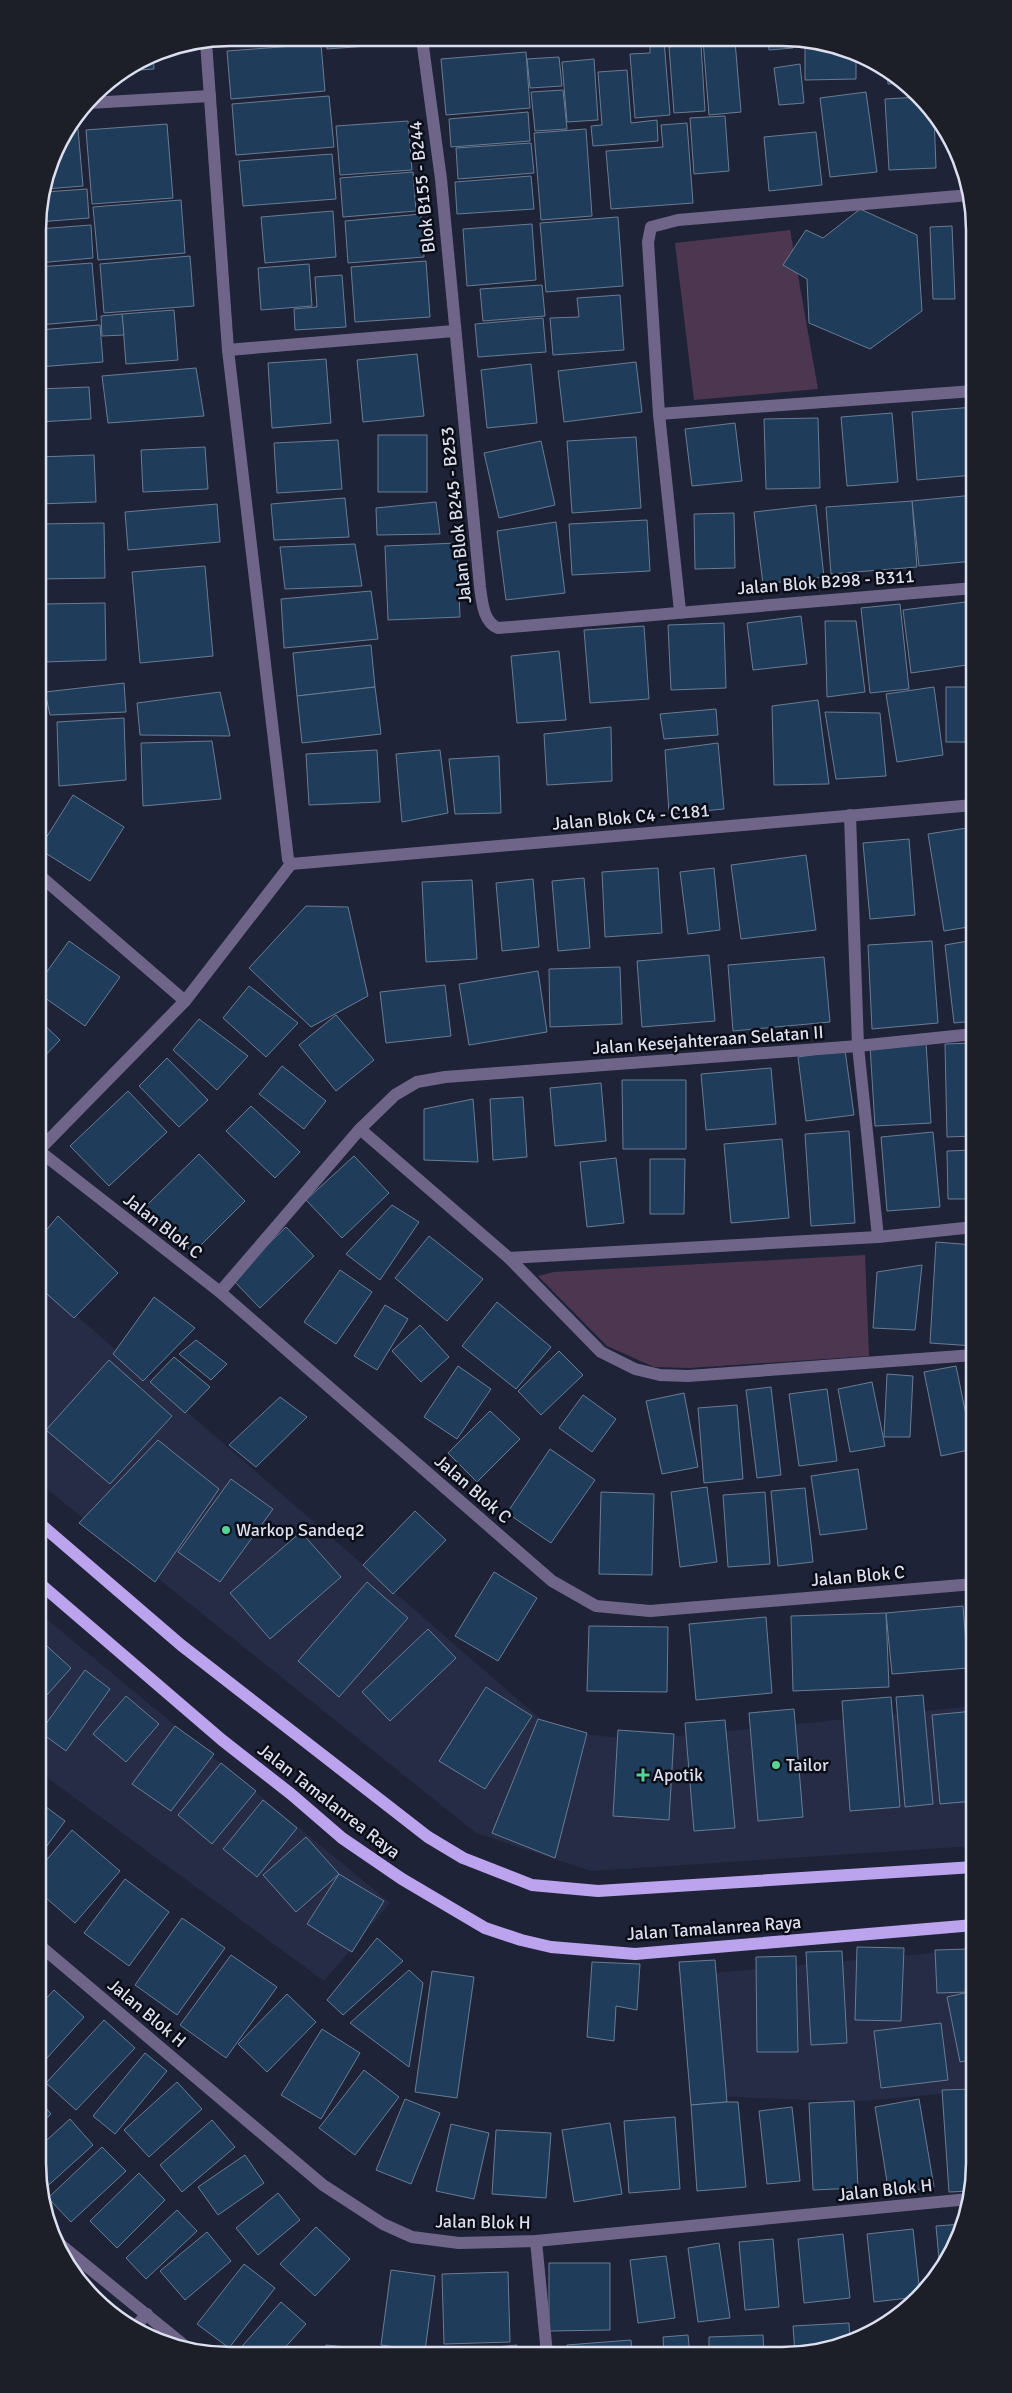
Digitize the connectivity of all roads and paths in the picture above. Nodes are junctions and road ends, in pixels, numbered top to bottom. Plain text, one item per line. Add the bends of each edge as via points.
1 (423, 46) edge
2 (206, 48) edge
3 (210, 96) junction
4 (97, 103) edge
5 (962, 196) edge
6 (454, 331) junction
7 (228, 350) junction
8 (966, 392) edge
9 (659, 414) junction
10 (966, 589) edge
11 (680, 611) junction
12 (966, 806) edge
13 (850, 815) junction
14 (291, 864) junction
15 (46, 881) edge
16 (185, 1001) junction
17 (966, 1035) edge
18 (858, 1046) junction
19 (360, 1129) junction
20 (46, 1143) edge
21 (46, 1157) edge
22 (966, 1228) edge
23 (878, 1237) junction
24 (509, 1258) junction
25 (220, 1292) junction
26 (966, 1356) edge
27 (46, 1529) edge
28 (966, 1585) edge
29 (46, 1589) edge
30 (966, 1868) edge
31 (966, 1926) edge
32 (46, 1951) edge
33 (962, 2200) edge
34 (536, 2241) junction
35 (69, 2252) edge
36 (146, 2314) junction
37 (139, 2322) edge
38 (175, 2338) edge
39 (546, 2347) edge

1 - 6 street, Blok B155 - B244 via 441,179
2 - 3 street
3 - 4 street
3 - 7 street
5 - 9 street via 678,220 651,227 648,242
6 - 7 street
6 - 11 street, Jalan Blok B245 - B253 via 480,587 484,610 491,623 498,628
7 - 14 street
8 - 9 street
9 - 11 street
10 - 11 street, Jalan Blok B298 - B311
12 - 13 street, Jalan Blok C4 - C181
13 - 14 street, Jalan Blok C4 - C181
13 - 18 street
14 - 16 street
15 - 16 street
16 - 20 street
17 - 18 street, Jalan Kesejahteraan Selatan II
18 - 19 street, Jalan Kesejahteraan Selatan II via 445,1077 416,1082 395,1095
18 - 23 street
19 - 24 street
19 - 25 street, Jalan Kesejahteraan Selatan II
21 - 25 street, Jalan Blok C
22 - 23 street
23 - 24 street
24 - 26 street via 601,1352 635,1369 660,1375 688,1376
25 - 28 street, Jalan Blok C via 552,1581 596,1606 650,1611
27 - 30 main road, Jalan Tamalanrea Raya via 180,1645 428,1837 463,1858 532,1886 598,1891
29 - 31 main road, Jalan Tamalanrea Raya via 342,1838 402,1879 484,1928 551,1947 635,1954
32 - 34 street, Jalan Blok H via 323,2185 383,2224 412,2237 458,2243
33 - 34 street, Jalan Blok H
34 - 39 street
35 - 36 street
36 - 37 street
36 - 38 street

